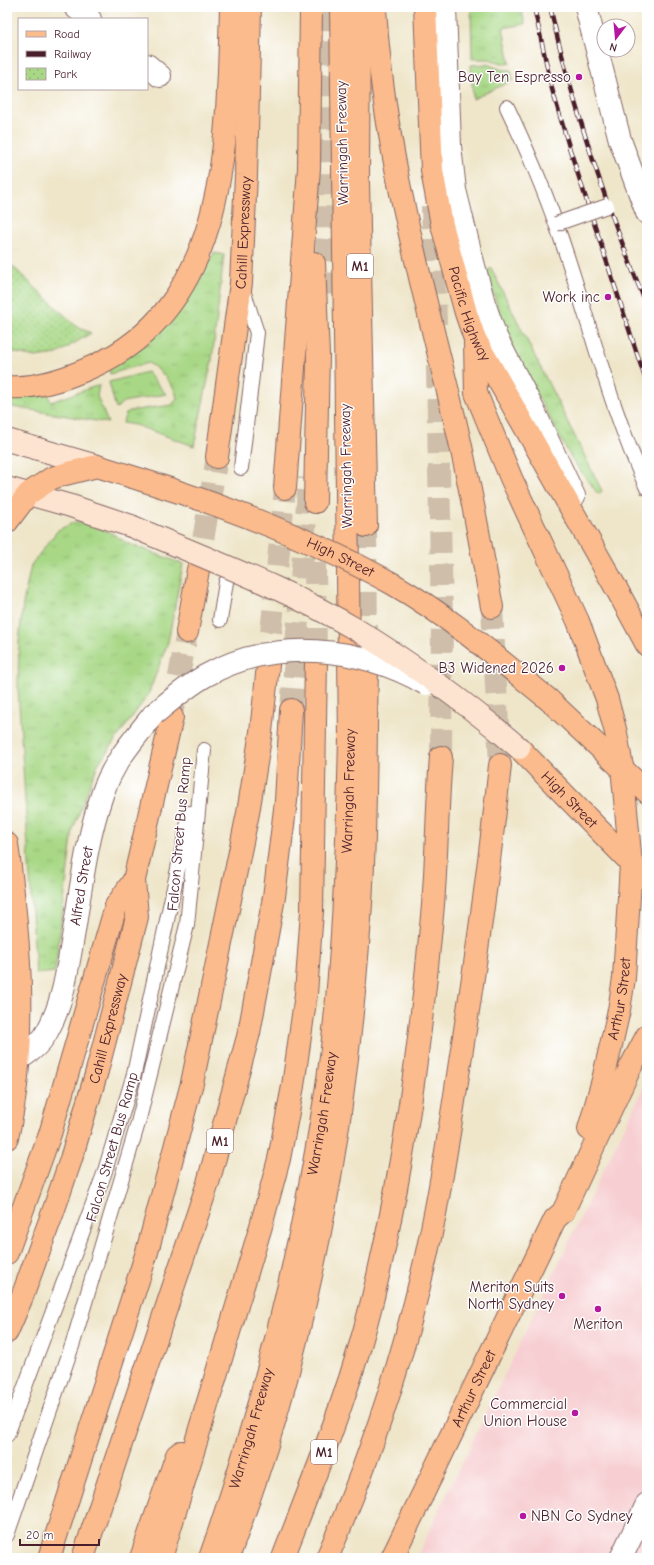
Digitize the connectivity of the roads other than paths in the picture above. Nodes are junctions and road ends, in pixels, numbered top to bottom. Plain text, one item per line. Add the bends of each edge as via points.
1 (75, 7) edge
2 (231, 7) edge
3 (250, 7) edge
4 (311, 7) edge
5 (340, 7) edge
6 (359, 7) edge
7 (375, 7) edge
8 (425, 7) edge
9 (445, 7) edge
10 (586, 7) edge
11 (89, 18) edge
12 (507, 107) dead end
13 (309, 168) junction
14 (607, 206) dead end
15 (647, 213) edge
16 (556, 224) junction
17 (241, 284) junction
18 (475, 339) junction
19 (7, 387) edge
20 (7, 440) edge
21 (217, 457) tunnel mouth
22 (97, 466) junction
23 (241, 468) dead end
24 (7, 488) edge
25 (285, 488) tunnel mouth
26 (647, 488) edge
27 (28, 494) junction
28 (315, 502) tunnel mouth
29 (7, 522) edge
30 (366, 526) tunnel mouth
31 (198, 570) tunnel mouth
32 (226, 582) dead end
33 (616, 588) junction
34 (492, 607) tunnel mouth
35 (220, 620) dead end
36 (187, 632) tunnel mouth
37 (647, 645) edge
38 (316, 660) tunnel mouth
39 (268, 665) tunnel mouth
40 (367, 667) tunnel mouth
41 (291, 710) tunnel mouth
42 (163, 716) junction
43 (512, 742) junction
44 (441, 757) tunnel mouth
45 (500, 765) tunnel mouth
46 (622, 767) junction
47 (647, 792) edge
48 (7, 844) edge
49 (631, 864) junction
50 (647, 879) edge
51 (134, 880) junction
52 (21, 981) junction
53 (7, 1005) edge
54 (647, 1036) edge
55 (13, 1062) edge
56 (7, 1138) edge
57 (555, 1219) junction
58 (7, 1253) edge
59 (7, 1332) edge
60 (7, 1435) edge
61 (647, 1504) edge
62 (7, 1535) edge
63 (159, 1543) edge
64 (49, 1558) edge
65 (83, 1558) edge
66 (141, 1558) edge
67 (210, 1558) edge
68 (228, 1558) edge
69 (283, 1558) edge
70 (327, 1558) edge
71 (392, 1558) edge
72 (620, 1558) edge

1 - 11 street
2 - 19 main road via 227,116 219,182 204,242 178,292 162,314 115,356 82,372 54,381 33,386
3 - 17 main road, Cahill Expressway
4 - 13 main road, Warringah Freeway
5 - 67 main road, Warringah Freeway via 350,722 342,941 333,1041 301,1233 278,1334 252,1428
6 - 30 main road, Warringah Freeway / M1 via 358,183
7 - 34 main road via 377,46 397,176 428,316 458,430
8 - 18 main road, Pacific Highway via 432,171 443,232
9 - 33 street, Pacific Highway via 450,146 456,190 484,303 496,336 533,409
10 - 15 street via 602,78 620,140
12 - 16 lane via 538,175
13 - 25 main road, Warringah Freeway
13 - 28 main road via 318,355
14 - 16 lane, bridge
16 - 26 lane via 621,424
17 - 21 main road, Cahill Expressway
17 - 23 lane via 257,333
18 - 33 main road, Pacific Highway
18 - 46 main road, Arthur Street via 476,393 508,472 578,621 607,699
20 - 22 main road, High Street
22 - 27 main road via 52,478
22 - 46 main road, High Street, bridge via 252,518 393,584 464,630 549,700
24 - 27 main road, High Street
27 - 29 main road
27 - 43 main road, High Street, bridge via 131,526 258,580 356,630 420,670
31 - 36 main road
32 - 35 lane
33 - 37 main road, Pacific Highway
38 - 63 main road via 312,911 306,994 294,1078 277,1167 197,1440 177,1455
39 - 64 main road via 261,732 248,813 192,1084 147,1252
40 - 68 main road, Warringah Freeway via 362,897 350,1029 339,1112 323,1212 297,1335 276,1416
41 - 65 main road, M1 via 286,801 274,897 249,1033 208,1183
42 - 43 street, High Street, bridge via 190,685 206,675 249,658 283,652 328,652 370,659 422,681 452,698
42 - 51 main road, Cahill Expressway
42 - 55 street, Alfred Street via 124,750 102,795 88,852 63,993 48,1032 29,1052
43 - 49 main road, High Street
44 - 69 main road, M1 via 433,903 417,1060 390,1220 361,1344 329,1438
45 - 70 main road via 479,948 448,1143 429,1243 405,1340 375,1438
46 - 47 main road
46 - 49 main road, Arthur Street
48 - 52 main road
49 - 50 main road
49 - 57 main road, Arthur Street via 624,978 619,1010 597,1104 588,1133 553,1207
51 - 58 main road via 116,906 50,1134
51 - 59 main road, Cahill Expressway via 137,917 97,1071 56,1204
52 - 53 street
52 - 55 main road
54 - 57 main road, Arthur Street via 563,1212
55 - 56 main road
57 - 71 main road, Arthur Street
60 - 62 lane, Falcon Street Bus Ramp via 104,1174 134,1074 204,750 188,924 138,1123 73,1343
61 - 72 street
63 - 66 main road

